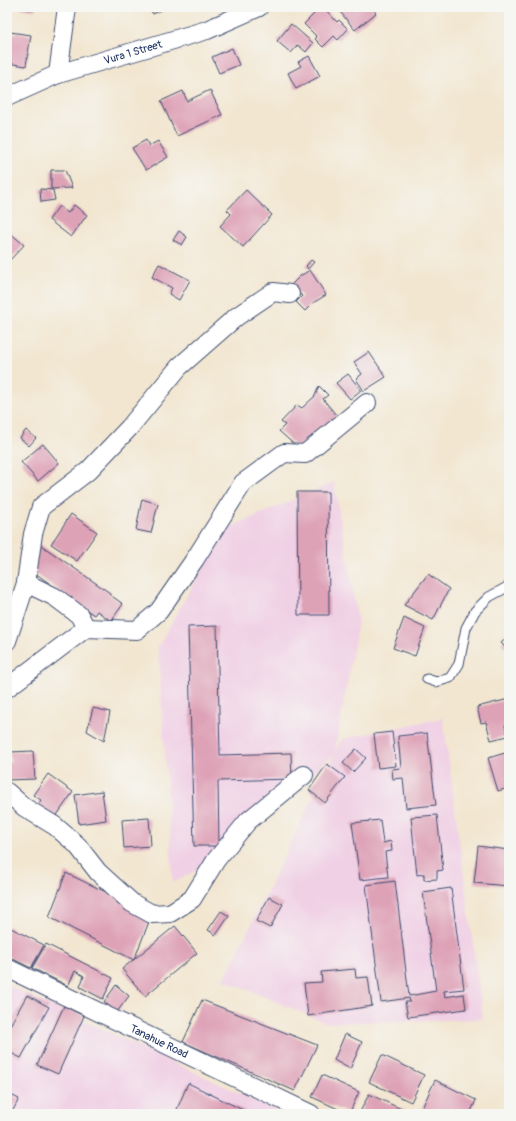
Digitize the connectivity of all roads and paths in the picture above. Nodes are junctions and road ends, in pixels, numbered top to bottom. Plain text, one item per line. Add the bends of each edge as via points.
1 (67, 7) edge
2 (259, 7) edge
3 (58, 74) junction
4 (7, 97) edge
5 (290, 294) dead end
6 (367, 403) dead end
7 (26, 583) junction
8 (509, 586) edge
9 (86, 628) junction
10 (7, 641) edge
11 (427, 679) dead end
12 (7, 688) edge
13 (304, 775) dead end
14 (7, 792) edge
15 (7, 968) edge
16 (311, 1114) edge

1 - 3 street
2 - 3 street, Vura 1 Street via 207,30
3 - 4 street, Vura 1 Street
5 - 7 street via 273,292 236,317 179,367 129,428 88,471 41,507 33,534
6 - 9 street via 305,454 284,453 243,483 159,611 137,630
7 - 9 street via 55,597 79,615
7 - 10 street
8 - 11 lane via 489,597 475,611 466,628 459,664 450,678 436,682
9 - 12 street
13 - 14 street via 248,821 216,860 192,899 170,913 152,914 132,903 98,872 77,845
15 - 16 street, Tanahue Road

